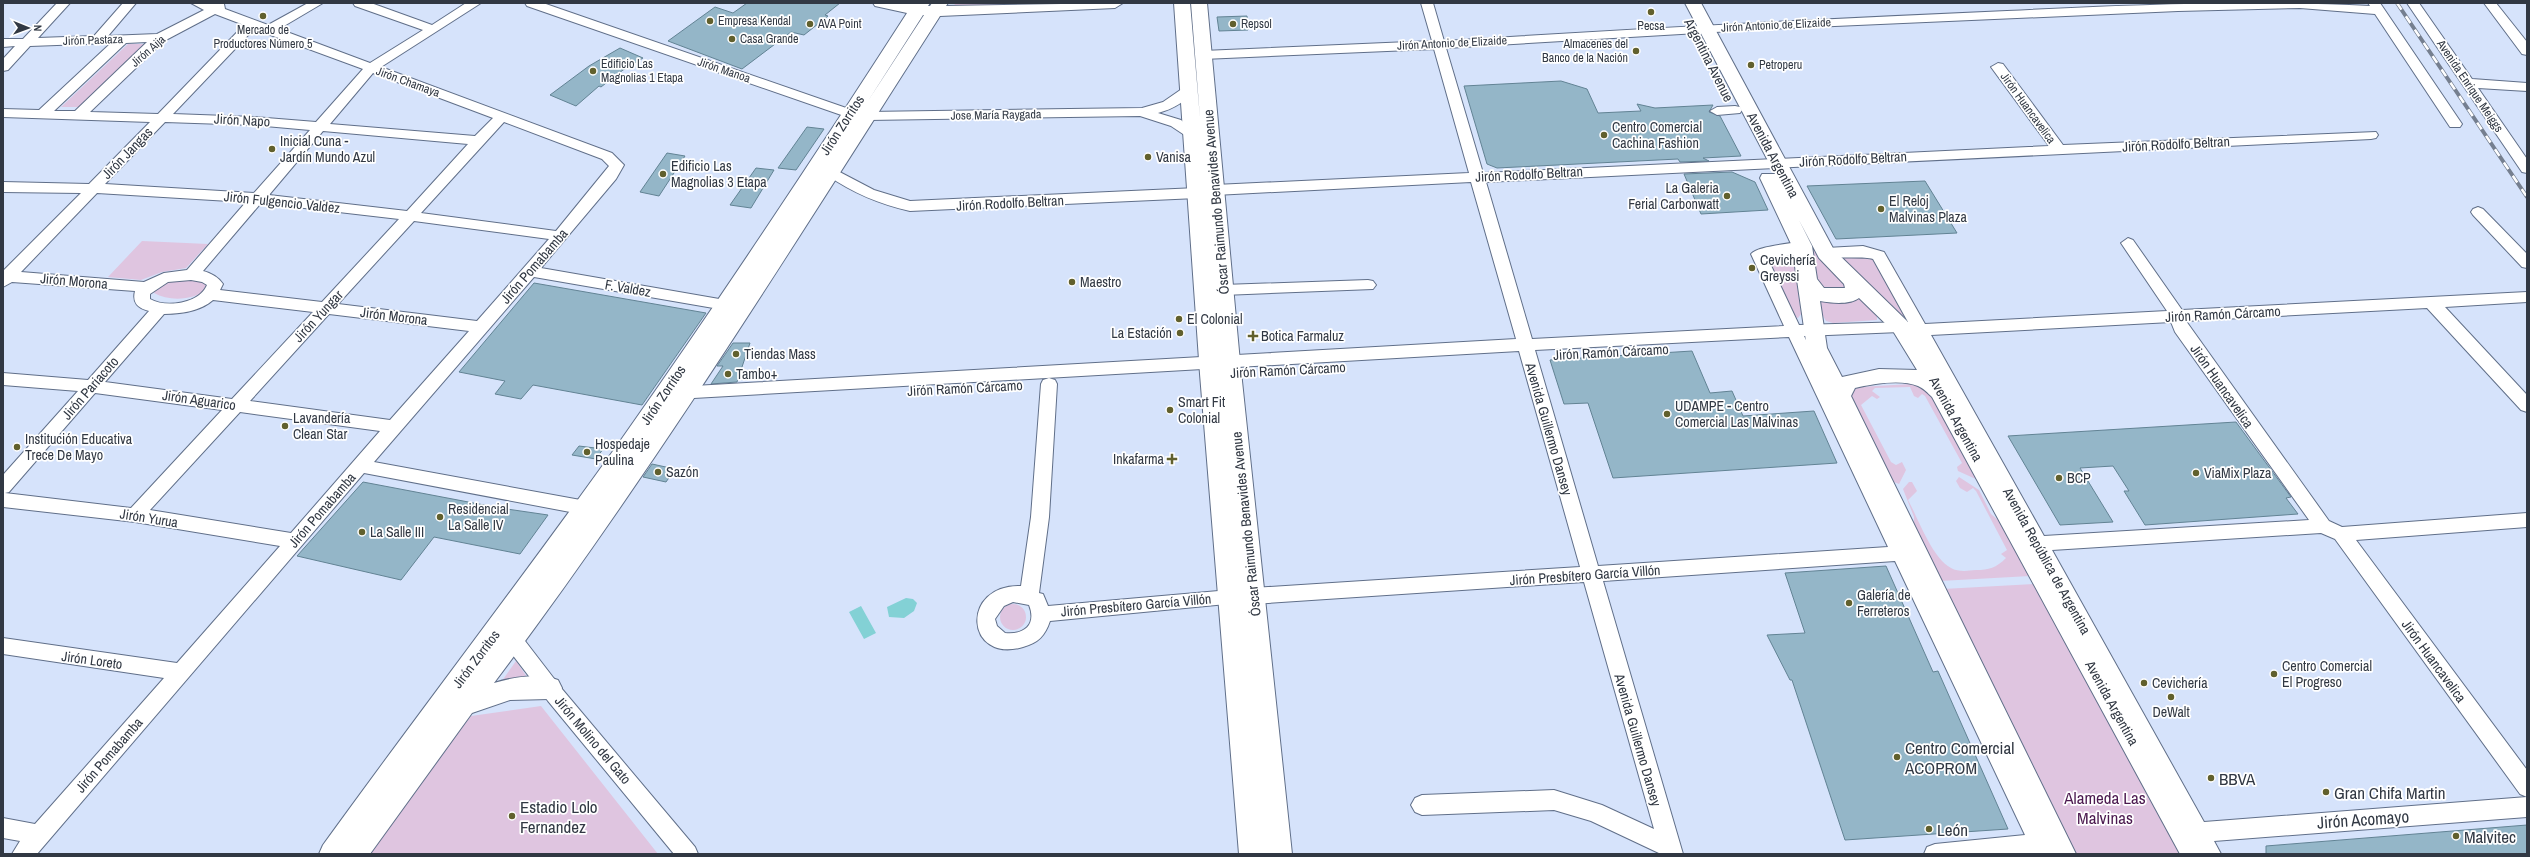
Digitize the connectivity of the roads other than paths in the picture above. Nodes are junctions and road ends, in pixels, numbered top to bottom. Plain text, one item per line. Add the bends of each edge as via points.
1 (64, 3) edge
2 (130, 3) edge
3 (197, 3) edge
4 (226, 3) edge
5 (317, 3) edge
6 (359, 3) edge
7 (475, 3) edge
8 (531, 3) edge
9 (881, 3) edge
10 (1115, 3) edge
11 (1182, 3) edge
12 (1199, 3) edge
13 (1427, 3) edge
14 (1679, 3) edge
15 (1693, 3) edge
16 (2413, 3) edge
17 (2490, 3) edge
18 (928, 7) edge
19 (2376, 7) edge
20 (214, 10) junction
21 (252, 24) junction
22 (432, 29) junction
23 (268, 30) junction
24 (1700, 30) junction
25 (159, 38) junction
26 (123, 39) junction
27 (98, 40) junction
28 (26, 42) junction
29 (3, 43) edge
30 (1439, 45) junction
31 (2527, 51) edge
32 (1203, 55) junction
33 (3, 67) edge
34 (1998, 67) dead end
35 (370, 68) junction
36 (2468, 82) junction
37 (2527, 87) edge
38 (1189, 88) junction
39 (1735, 110) junction
40 (1717, 111) dead end
41 (1142, 112) junction
42 (3, 113) edge
43 (44, 113) junction
44 (80, 114) junction
45 (859, 115) junction
46 (162, 116) junction
47 (502, 116) junction
48 (2455, 124) dead end
49 (321, 125) junction
50 (2371, 135) dead end
51 (1192, 136) junction
52 (479, 140) junction
53 (2058, 149) junction
54 (1769, 162) junction
55 (617, 165) joint
56 (2527, 169) edge
57 (832, 172) junction
58 (1476, 177) junction
59 (3, 187) edge
60 (93, 189) junction
61 (1215, 190) junction
62 (1197, 193) junction
63 (256, 199) junction
64 (2478, 212) dead end
65 (410, 216) junction
66 (560, 236) junction
67 (2128, 243) dead end
68 (1802, 246) junction
69 (1826, 252) junction
70 (2527, 263) edge
71 (530, 271) junction
72 (191, 275) junction
73 (5, 278) edge
74 (1807, 280) junction
75 (1853, 281) junction
76 (1368, 285) dead end
77 (146, 287) junction
78 (1223, 290) junction
79 (211, 294) junction
80 (2527, 297) edge
81 (2432, 303) junction
82 (724, 305) junction
83 (161, 307) junction
84 (325, 308) junction
85 (2177, 316) junction
86 (481, 327) junction
87 (1909, 330) junction
88 (1806, 335) junction
89 (1526, 351) junction
90 (1220, 368) junction
91 (3, 379) edge
92 (1049, 384) junction
93 (91, 386) junction
94 (822, 391) junction
95 (1941, 393) junction
96 (1840, 397) junction
97 (671, 399) junction
98 (236, 405) junction
99 (2527, 406) edge
100 (395, 427) junction
101 (361, 466) junction
102 (3, 488) edge
103 (3, 500) edge
104 (586, 508) junction
105 (134, 515) junction
106 (2527, 520) edge
107 (2323, 526) junction
108 (2341, 534) junction
109 (295, 540) junction
110 (2038, 544) junction
111 (1909, 554) junction
112 (1590, 574) junction
113 (1029, 596) junction
114 (1242, 597) junction
115 (1042, 614) junction
116 (507, 633) junction
117 (3, 646) edge
118 (181, 672) junction
119 (549, 688) junction
120 (462, 704) junction
121 (2527, 787) edge
122 (1422, 805) dead end
123 (2527, 807) edge
124 (3, 828) edge
125 (40, 835) junction
126 (2196, 843) edge
127 (2051, 848) edge
128 (1671, 850) edge
129 (24, 854) edge
130 (333, 854) edge
131 (354, 854) edge
132 (687, 854) edge
133 (1253, 854) edge
134 (1278, 854) edge
135 (1935, 854) edge
136 (2210, 854) edge

1 - 28 street
2 - 27 street
3 - 20 street, Jirón Chamaya
4 - 20 street, Jirón Aija
5 - 23 street
6 - 22 street
7 - 22 street
8 - 45 street, Jirón Manoa
9 - 18 main road
10 - 18 main road
11 - 38 main road, Óscar Raimundo Benavides Avenue
12 - 32 main road, Óscar Raimundo Benavides Avenue
13 - 30 street, Avenida Guillermo Dansey
14 - 24 main road, Argentina Avenue
15 - 24 main road, Avenida Argentina
16 - 36 street, Avenida Enrique Meiggs
17 - 31 street
18 - 45 main road, Jirón Zorritos
19 - 24 street, Jirón Antonio de Elizaide via 2300,4 2004,14
19 - 48 street
20 - 21 street, Jirón Chamaya
20 - 25 street, Jirón Aija
21 - 23 street, Jirón Chamaya
21 - 46 street, Jirón Jangas
22 - 35 street
23 - 35 street, Jirón Chamaya
24 - 30 street, Jirón Antonio de Elizaide
24 - 39 main road, Argentina Avenue
24 - 54 main road, Avenida Argentina
25 - 26 street, Jirón Pastaza
25 - 44 street, Jirón Aija
26 - 27 street, Jirón Pastaza
26 - 43 street, Jirón Aija
27 - 28 street, Jirón Pastaza
28 - 29 street, Jirón Pastaza
28 - 33 street
30 - 32 street, Jirón Antonio de Elizaide
30 - 58 street, Avenida Guillermo Dansey
32 - 61 main road, Óscar Raimundo Benavides Avenue
34 - 53 street, Jirón Huancavelica
35 - 47 street, Jirón Chamaya
35 - 49 street
36 - 37 street
36 - 56 street, Avenida Enrique Meiggs
38 - 41 street, Jose María Raygada via 1169,106
38 - 51 main road, Óscar Raimundo Benavides Avenue
39 - 40 street
39 - 54 main road, Argentina Avenue
41 - 45 street, Jose María Raygada
41 - 51 street, Jose María Raygada via 1166,118
42 - 43 street, Jirón Napo
43 - 44 street, Jirón Napo
44 - 46 street, Jirón Napo
45 - 57 main road, Jirón Zorritos
45 - 82 main road, Jirón Zorritos
46 - 49 street, Jirón Napo
46 - 60 street, Jirón Jangas
47 - 52 street, Jirón Yungar
47 - 55 street, Jirón Chamaya via 607,156
49 - 52 street, Jirón Napo
49 - 63 street
50 - 53 street, Jirón Rodolfo Beltran
51 - 62 main road, Óscar Raimundo Benavides Avenue
52 - 65 street, Jirón Yungar
53 - 54 street, Jirón Rodolfo Beltran
54 - 58 street, Jirón Rodolfo Beltran
54 - 68 main road, Argentina Avenue
54 - 69 main road, Avenida Argentina
55 - 66 street, Jirón Pomabamba via 611,176
57 - 62 street, Jirón Rodolfo Beltran via 862,193 885,202 910,206
57 - 97 main road, Jirón Zorritos
58 - 61 street, Jirón Rodolfo Beltran
58 - 89 street, Avenida Guillermo Dansey
59 - 60 street, Jirón Fulgencio Valdez
60 - 63 street, Jirón Fulgencio Valdez
60 - 73 street, Jirón Jangas
61 - 78 main road, Óscar Raimundo Benavides Avenue
62 - 90 main road, Óscar Raimundo Benavides Avenue
63 - 65 street, Jirón Fulgencio Valdez
63 - 72 street
64 - 70 street
65 - 66 street, Jirón Fulgencio Valdez
65 - 84 street, Jirón Yungar
66 - 71 street, Jirón Pomabamba
67 - 85 street, Jirón Huancavelica
68 - 74 main road
68 - 88 street via 1791,250 1763,252 1759,254 1759,258
69 - 75 main road, Avenida Argentina
69 - 87 street, Avenida República de Argentina via 1863,251 1879,256
71 - 82 street, F. Valdez
71 - 86 street, Jirón Pomabamba
72 - 77 street via 164,278
72 - 79 street via 212,279 215,284
73 - 77 street, Jirón Morona
74 - 75 main road via 1817,293 1829,296 1851,295 1855,288
74 - 88 main road
75 - 87 main road, Avenida Argentina
76 - 78 street
77 - 83 street via 142,293 142,302
78 - 90 main road, Óscar Raimundo Benavides Avenue
79 - 83 street via 192,305
79 - 84 street, Jirón Morona
80 - 81 street, Jirón Ramón Cárcamo
81 - 85 street, Jirón Ramón Cárcamo
81 - 99 street
82 - 97 main road, Jirón Zorritos
83 - 93 street, Jirón Pariacoto
84 - 86 street, Jirón Morona
84 - 98 street, Jirón Yungar
85 - 87 street, Jirón Ramón Cárcamo
85 - 107 street, Jirón Huancavelica via 2181,328
86 - 100 street, Jirón Pomabamba
87 - 88 street, Jirón Ramón Cárcamo
87 - 95 main road, Avenida Argentina
87 - 110 street, Avenida República de Argentina
88 - 89 street, Jirón Ramón Cárcamo
88 - 96 main road
88 - 111 street
89 - 90 street, Jirón Ramón Cárcamo
89 - 112 street, Avenida Guillermo Dansey
90 - 92 street, Jirón Ramón Cárcamo
90 - 94 street, Jirón Ramón Cárcamo
90 - 114 main road, Óscar Raimundo Benavides Avenue
91 - 93 street, Jirón Aguarico
92 - 94 street, Jirón Ramón Cárcamo
92 - 113 street via 1046,453 1034,574
93 - 98 street, Jirón Aguarico
93 - 102 street, Jirón Pariacoto
94 - 97 street, Jirón Ramón Cárcamo
95 - 96 main road via 1929,382 1905,376 1851,380 1842,386
95 - 126 main road, Avenida Argentina
96 - 111 main road
97 - 104 main road, Jirón Zorritos
97 - 116 main road, Jirón Zorritos
98 - 100 street, Jirón Aguarico
98 - 105 street, Jirón Yungar
100 - 101 street, Jirón Pomabamba
101 - 104 street
101 - 109 street, Jirón Pomabamba
103 - 105 street, Jirón Yurua
104 - 116 main road, Jirón Zorritos
105 - 109 street, Jirón Yurua
106 - 108 street
107 - 108 street
107 - 110 street
108 - 121 street, Jirón Huancavelica
109 - 118 street, Jirón Pomabamba
110 - 126 street, Avenida República de Argentina
111 - 112 street, Jirón Presbítero García Villón
111 - 127 main road
112 - 114 street, Jirón Presbítero García Villón
112 - 128 street, Avenida Guillermo Dansey
113 - 115 street via 1036,600
113 - 115 street via 1011,594 994,602 985,616 988,632 1002,641 1021,640 1037,630
114 - 115 street, Jirón Presbítero García Villón
114 - 133 main road, Óscar Raimundo Benavides Avenue
114 - 134 main road, Óscar Raimundo Benavides Avenue
116 - 119 street, Jirón Molino del Gato
116 - 120 main road, Jirón Zorritos
116 - 130 main road, Jirón Zorritos via 411,744
117 - 118 street, Jirón Loreto
118 - 125 street, Jirón Pomabamba
119 - 120 main road via 510,689
119 - 132 street, Jirón Molino del Gato
120 - 131 main road, Jirón Zorritos
122 - 128 street via 1554,800 1595,812
123 - 126 street, Jirón Acomayo
124 - 125 street
125 - 129 street, Jirón Pomabamba
126 - 136 street, Avenida República de Argentina
127 - 135 street

